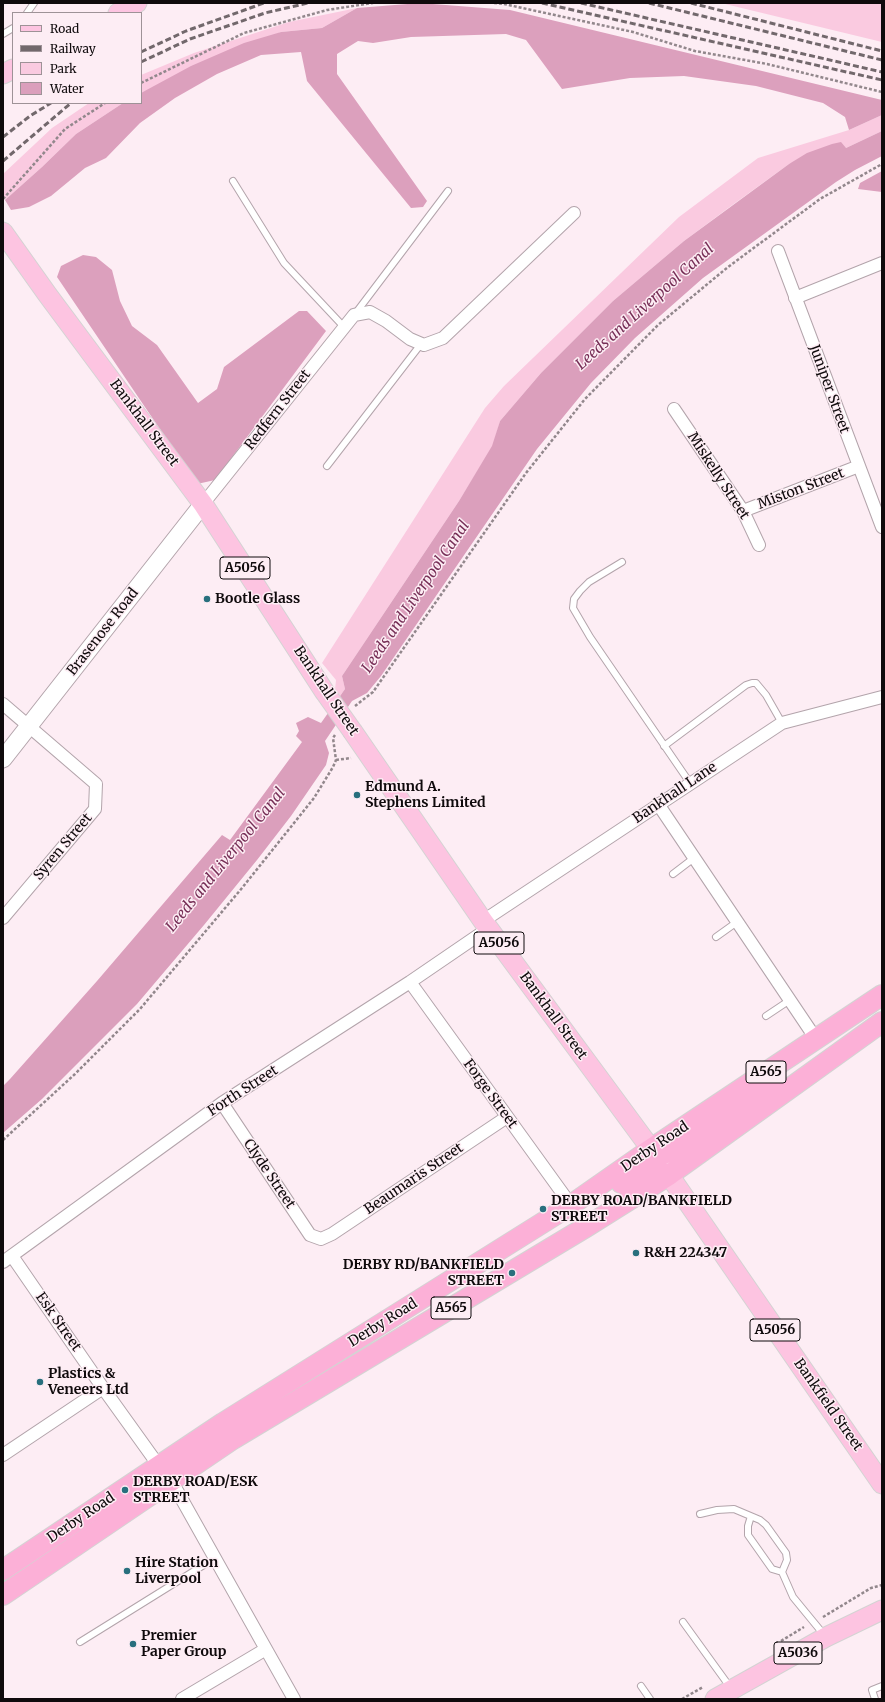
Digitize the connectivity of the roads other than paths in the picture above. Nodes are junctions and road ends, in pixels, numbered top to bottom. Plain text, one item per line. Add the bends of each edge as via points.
1 (34, 3) edge
2 (137, 3) edge
3 (28, 12) edge
4 (120, 12) edge
5 (12, 29) edge
6 (3, 34) edge
7 (12, 70) edge
8 (3, 74) edge
9 (233, 181) dead end
10 (448, 191) dead end
11 (574, 213) dead end
12 (3, 232) edge
13 (778, 251) dead end
14 (882, 263) edge
15 (795, 298) junction
16 (354, 315) junction
17 (344, 327) junction
18 (421, 344) junction
19 (674, 409) dead end
20 (327, 466) dead end
21 (859, 466) junction
22 (203, 504) junction
23 (743, 512) junction
24 (882, 527) edge
25 (759, 545) dead end
26 (622, 562) dead end
27 (882, 697) edge
28 (3, 704) edge
29 (782, 723) junction
30 (29, 726) junction
31 (664, 746) junction
32 (3, 760) edge
33 (690, 783) junction
34 (658, 804) junction
35 (694, 858) junction
36 (673, 874) dead end
37 (3, 918) edge
38 (737, 922) junction
39 (486, 925) junction
40 (716, 936) dead end
41 (410, 982) junction
42 (882, 994) edge
43 (790, 1000) junction
44 (766, 1016) dead end
45 (882, 1022) edge
46 (816, 1039) junction
47 (804, 1078) junction
48 (222, 1103) junction
49 (507, 1117) junction
50 (651, 1149) junction
51 (669, 1175) junction
52 (571, 1205) junction
53 (321, 1239) joint
54 (514, 1240) junction
55 (8, 1259) edge
56 (103, 1388) junction
57 (3, 1455) edge
58 (165, 1473) junction
59 (882, 1484) edge
60 (700, 1514) dead end
61 (751, 1516) junction
62 (215, 1558) junction
63 (5, 1567) edge
64 (782, 1572) junction
65 (3, 1595) edge
66 (882, 1610) edge
67 (683, 1622) dead end
68 (826, 1637) junction
69 (80, 1642) dead end
70 (266, 1649) junction
71 (641, 1686) dead end
72 (882, 1686) edge
73 (733, 1690) junction
74 (182, 1699) edge
75 (294, 1699) edge
76 (650, 1699) edge
77 (715, 1699) edge
78 (875, 1699) edge

1 - 3 lane
2 - 4 main road
5 - 6 lane
7 - 8 main road
9 - 17 lane via 284,263
10 - 16 lane
11 - 18 street via 443,338
12 - 22 main road, Bankhall Street / A5056
13 - 15 street, Juniper Street
14 - 15 street
15 - 21 street, Juniper Street
16 - 17 street, Redfern Street
16 - 18 street via 370,312
17 - 22 street, Redfern Street
18 - 20 lane
19 - 23 street, Miskelly Street
21 - 23 street, Miston Street
21 - 24 street, Juniper Street
22 - 30 main road, Brasenose Road
22 - 39 main road, Bankhall Street / A5056, bridge via 324,691 345,732
23 - 25 street, Miskelly Street
26 - 31 lane via 589,582 574,599 573,608
27 - 29 street, Bankhall Lane
28 - 30 street
29 - 31 lane via 766,695 756,683 752,683
29 - 33 street, Bankhall Lane
30 - 32 main road, Brasenose Road
30 - 37 street, Syren Street via 96,784 95,809
31 - 33 lane
33 - 34 street, Bankhall Lane
34 - 35 street
34 - 39 street, Bankhall Lane
35 - 36 lane
35 - 38 street
38 - 40 lane
38 - 43 street
39 - 41 street, Forth Street
39 - 50 main road, Bankhall Street / A5056
41 - 48 street, Forth Street
41 - 49 street, Forge Street
42 - 46 highway, Derby Road / A565
43 - 44 lane
43 - 46 street
45 - 47 highway, Derby Road / A565
46 - 50 highway, Derby Road / A565
47 - 50 highway via 770,1087 673,1152 663,1154
47 - 51 highway, Derby Road / A565
48 - 53 street, Clyde Street via 310,1235
48 - 55 street, Forth Street
49 - 52 street, Forge Street
49 - 53 street, Beaumaris Street
50 - 51 main road, Bankfield Street / A5056
50 - 52 highway, Derby Road / A565
51 - 54 highway via 654,1170 640,1172 545,1230
51 - 58 highway, Derby Road / A565 via 579,1232 232,1439
51 - 59 main road, Bankfield Street / A5056
52 - 54 highway, Derby Road / A565
54 - 58 highway, Derby Road / A565 via 223,1423
55 - 56 street, Esk Street
56 - 57 street
56 - 58 street, Esk Street
58 - 62 street, Esk Street
58 - 63 highway, Derby Road / A565
58 - 65 highway, Derby Road / A565
60 - 61 lane via 734,1509
61 - 64 lane via 748,1535 772,1569
61 - 64 lane via 766,1525 786,1553 787,1560
62 - 69 lane
62 - 70 street, Esk Street
64 - 68 lane via 793,1597
66 - 68 main road, A5036
67 - 73 lane
68 - 73 main road, A5036
70 - 74 street
70 - 75 street, Esk Street
71 - 76 lane
72 - 78 lane via 872,1690
73 - 77 main road, A5036

